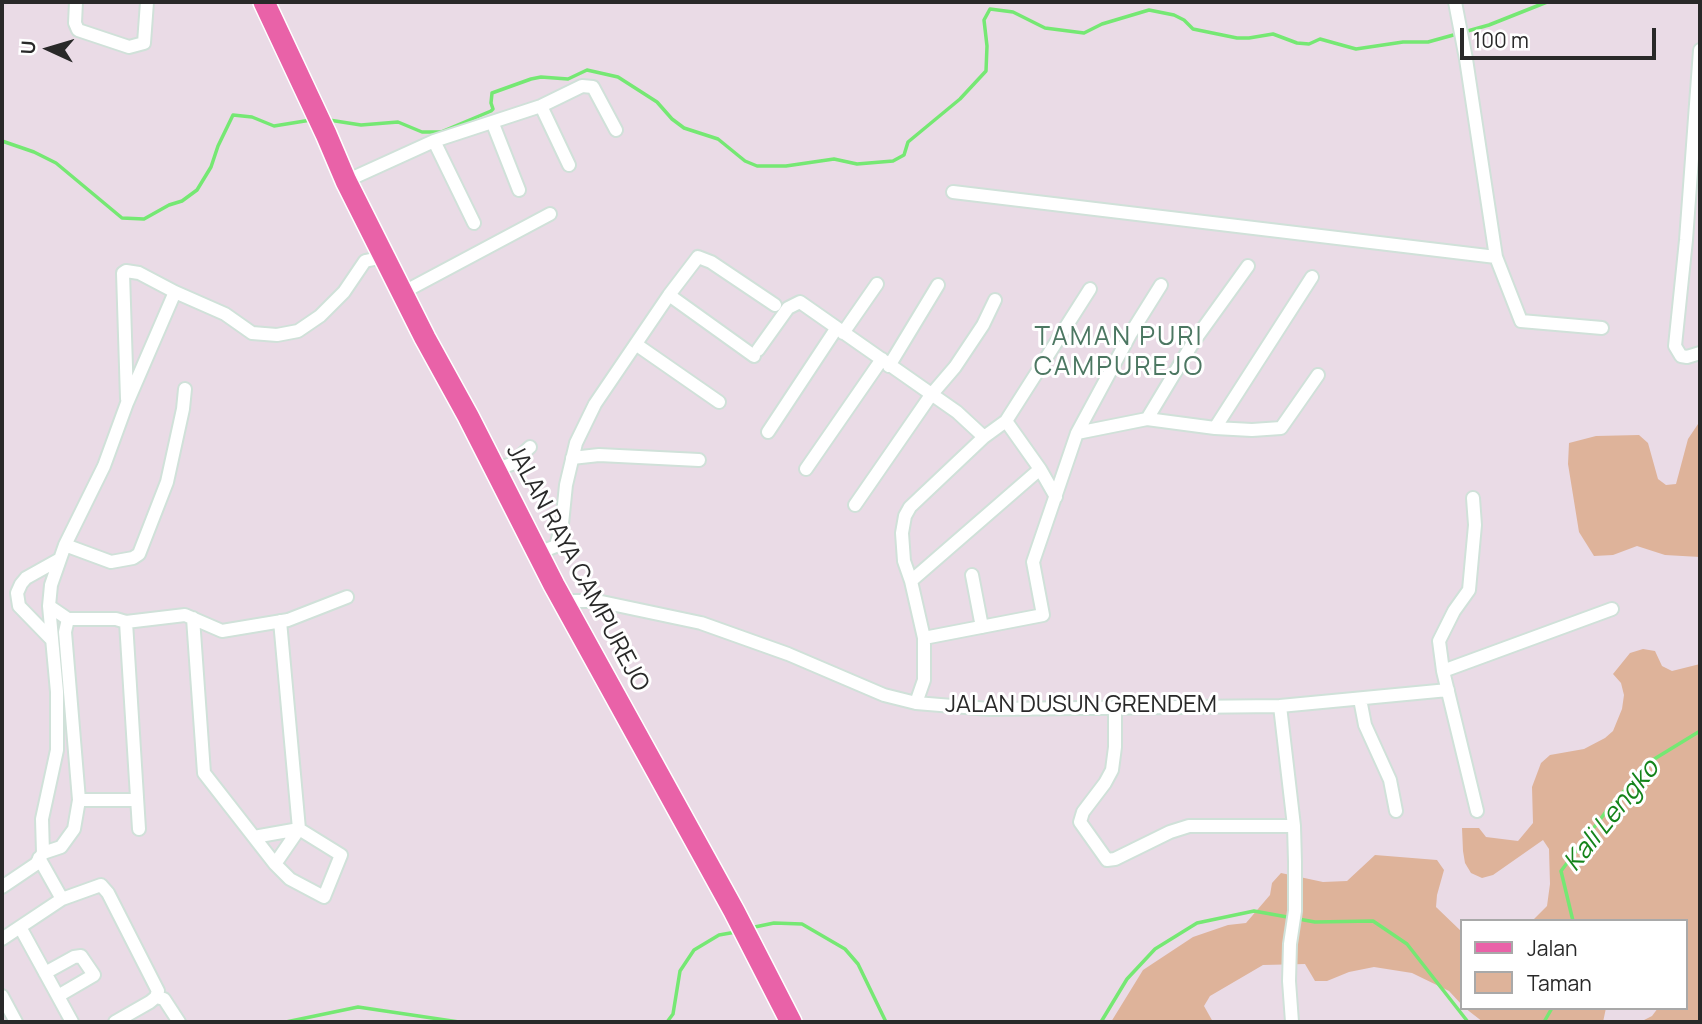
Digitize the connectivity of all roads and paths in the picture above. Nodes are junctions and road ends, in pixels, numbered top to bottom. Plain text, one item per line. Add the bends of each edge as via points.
1 (76, 2) edge
2 (147, 2) edge
3 (264, 2) edge
4 (1455, 2) edge
5 (1700, 50) edge
6 (541, 106) junction
7 (492, 124) junction
8 (616, 130) dead end
9 (433, 141) junction
10 (569, 165) dead end
11 (346, 181) junction
12 (519, 190) dead end
13 (953, 192) dead end
14 (550, 214) dead end
15 (474, 223) dead end
16 (1686, 240) junction
17 (1700, 241) edge
18 (384, 257) junction
19 (1496, 257) junction
20 (1248, 266) dead end
21 (1312, 276) dead end
22 (877, 284) dead end
23 (938, 285) dead end
24 (1161, 285) dead end
25 (1090, 289) dead end
26 (175, 292) junction
27 (402, 293) junction
28 (669, 295) junction
29 (995, 300) dead end
30 (775, 304) dead end
31 (1602, 328) dead end
32 (839, 331) junction
33 (637, 345) junction
34 (1700, 354) edge
35 (885, 362) junction
36 (1318, 374) dead end
37 (185, 389) dead end
38 (931, 395) junction
39 (719, 402) dead end
40 (127, 403) junction
41 (1147, 419) junction
42 (1006, 422) junction
43 (1214, 428) junction
44 (768, 432) dead end
45 (1077, 433) junction
46 (984, 437) junction
47 (530, 447) dead end
48 (572, 458) junction
49 (699, 460) dead end
50 (495, 469) junction
51 (1040, 469) junction
52 (806, 470) dead end
53 (1056, 497) junction
54 (1473, 498) dead end
55 (855, 505) dead end
56 (65, 545) junction
57 (538, 553) junction
58 (61, 559) junction
59 (972, 575) dead end
60 (911, 581) junction
61 (346, 597) dead end
62 (564, 601) junction
63 (49, 606) junction
64 (1612, 609) dead end
65 (193, 618) junction
66 (68, 619) junction
67 (280, 621) junction
68 (126, 622) junction
69 (982, 627) junction
70 (924, 638) junction
71 (52, 640) junction
72 (1443, 671) junction
73 (1448, 690) junction
74 (57, 692) junction
75 (72, 694) junction
76 (1360, 699) junction
77 (915, 703) junction
78 (1280, 706) junction
79 (1115, 707) junction
80 (79, 800) junction
81 (136, 800) junction
82 (1396, 811) dead end
83 (1477, 811) dead end
84 (1294, 826) junction
85 (299, 829) junction
86 (139, 830) dead end
87 (254, 837) junction
88 (41, 856) junction
89 (275, 864) junction
90 (2, 887) edge
91 (62, 899) junction
92 (20, 927) junction
93 (2, 939) edge
94 (45, 973) junction
95 (2, 996) edge
96 (58, 996) junction
97 (156, 997) junction
98 (16, 1022) edge
99 (72, 1022) edge
100 (115, 1022) edge
101 (179, 1022) edge
102 (791, 1022) edge
103 (1292, 1022) edge

1 - 2 street via 78,30 130,47 144,43
3 - 11 main road, JALAN RAYA CAMPUREJO
4 - 19 street
5 - 16 street
6 - 7 street
6 - 8 street via 590,86
6 - 10 street
7 - 9 street
7 - 12 street
9 - 11 street
9 - 15 street
11 - 18 main road, JALAN RAYA CAMPUREJO
13 - 19 street
14 - 27 street
16 - 17 street
16 - 34 street via 1675,346 1681,356
18 - 26 street via 365,261 320,316 299,331 277,335 252,333 225,314
18 - 27 main road, JALAN RAYA CAMPUREJO
19 - 31 street via 1521,321
20 - 41 street via 1194,341
21 - 43 street
22 - 32 street
23 - 35 street
24 - 45 street
25 - 42 street
26 - 40 street
26 - 40 street via 139,273 123,273
27 - 50 main road, JALAN RAYA CAMPUREJO
28 - 30 street via 698,257
28 - 32 street via 756,353 794,303 800,302
28 - 33 street
29 - 38 street via 969,346
32 - 35 street
32 - 44 street
33 - 39 street
33 - 48 street via 595,404
35 - 38 street
35 - 52 street
36 - 43 street via 1281,428
37 - 56 street via 167,482 139,554 111,562
38 - 46 street
38 - 55 street
40 - 56 street via 104,466
41 - 43 street
41 - 45 street
42 - 46 street
42 - 51 street
45 - 53 street
46 - 60 street via 905,516 904,561
47 - 50 street via 512,464
48 - 49 street
48 - 57 street via 556,546
50 - 57 main road, JALAN RAYA CAMPUREJO
51 - 53 street
51 - 60 street
53 - 69 street via 1033,562 1043,615
54 - 72 street via 1472,576 1469,590 1439,641
56 - 58 street
57 - 62 main road, JALAN RAYA CAMPUREJO
58 - 63 street via 51,584
58 - 71 street via 26,578 17,593 19,606
59 - 69 street
60 - 70 street
61 - 67 street
62 - 77 street, JALAN DUSUN GRENDEM via 597,601 701,624
62 - 102 main road, JALAN RAYA CAMPUREJO
63 - 66 street
63 - 71 street
64 - 72 street
65 - 67 street via 222,631
65 - 68 street
65 - 87 street via 204,773
66 - 68 street
66 - 75 street via 65,632
67 - 85 street
68 - 81 street
69 - 70 street
70 - 77 street via 924,680
71 - 74 street
72 - 73 street
73 - 76 street, JALAN DUSUN GRENDEM
73 - 83 street
74 - 75 street
74 - 88 street via 57,750 42,820
75 - 80 street
76 - 78 street, JALAN DUSUN GRENDEM
76 - 82 street via 1365,725 1390,780
77 - 79 street, JALAN DUSUN GRENDEM via 989,709
78 - 79 street, JALAN DUSUN GRENDEM
78 - 84 street
79 - 84 street via 1112,769 1080,822 1107,860 1189,826
80 - 81 street
80 - 88 street via 74,829 61,847
81 - 86 street
84 - 103 street
85 - 87 street
85 - 89 street
85 - 89 street via 341,855 324,897 290,879
87 - 89 street
88 - 90 street
88 - 91 street
91 - 92 street
91 - 97 street via 101,885 158,992
92 - 93 street
92 - 94 street
94 - 96 street
94 - 96 street via 81,956 94,975
95 - 98 street
96 - 99 street
97 - 100 street
97 - 101 street via 164,999

